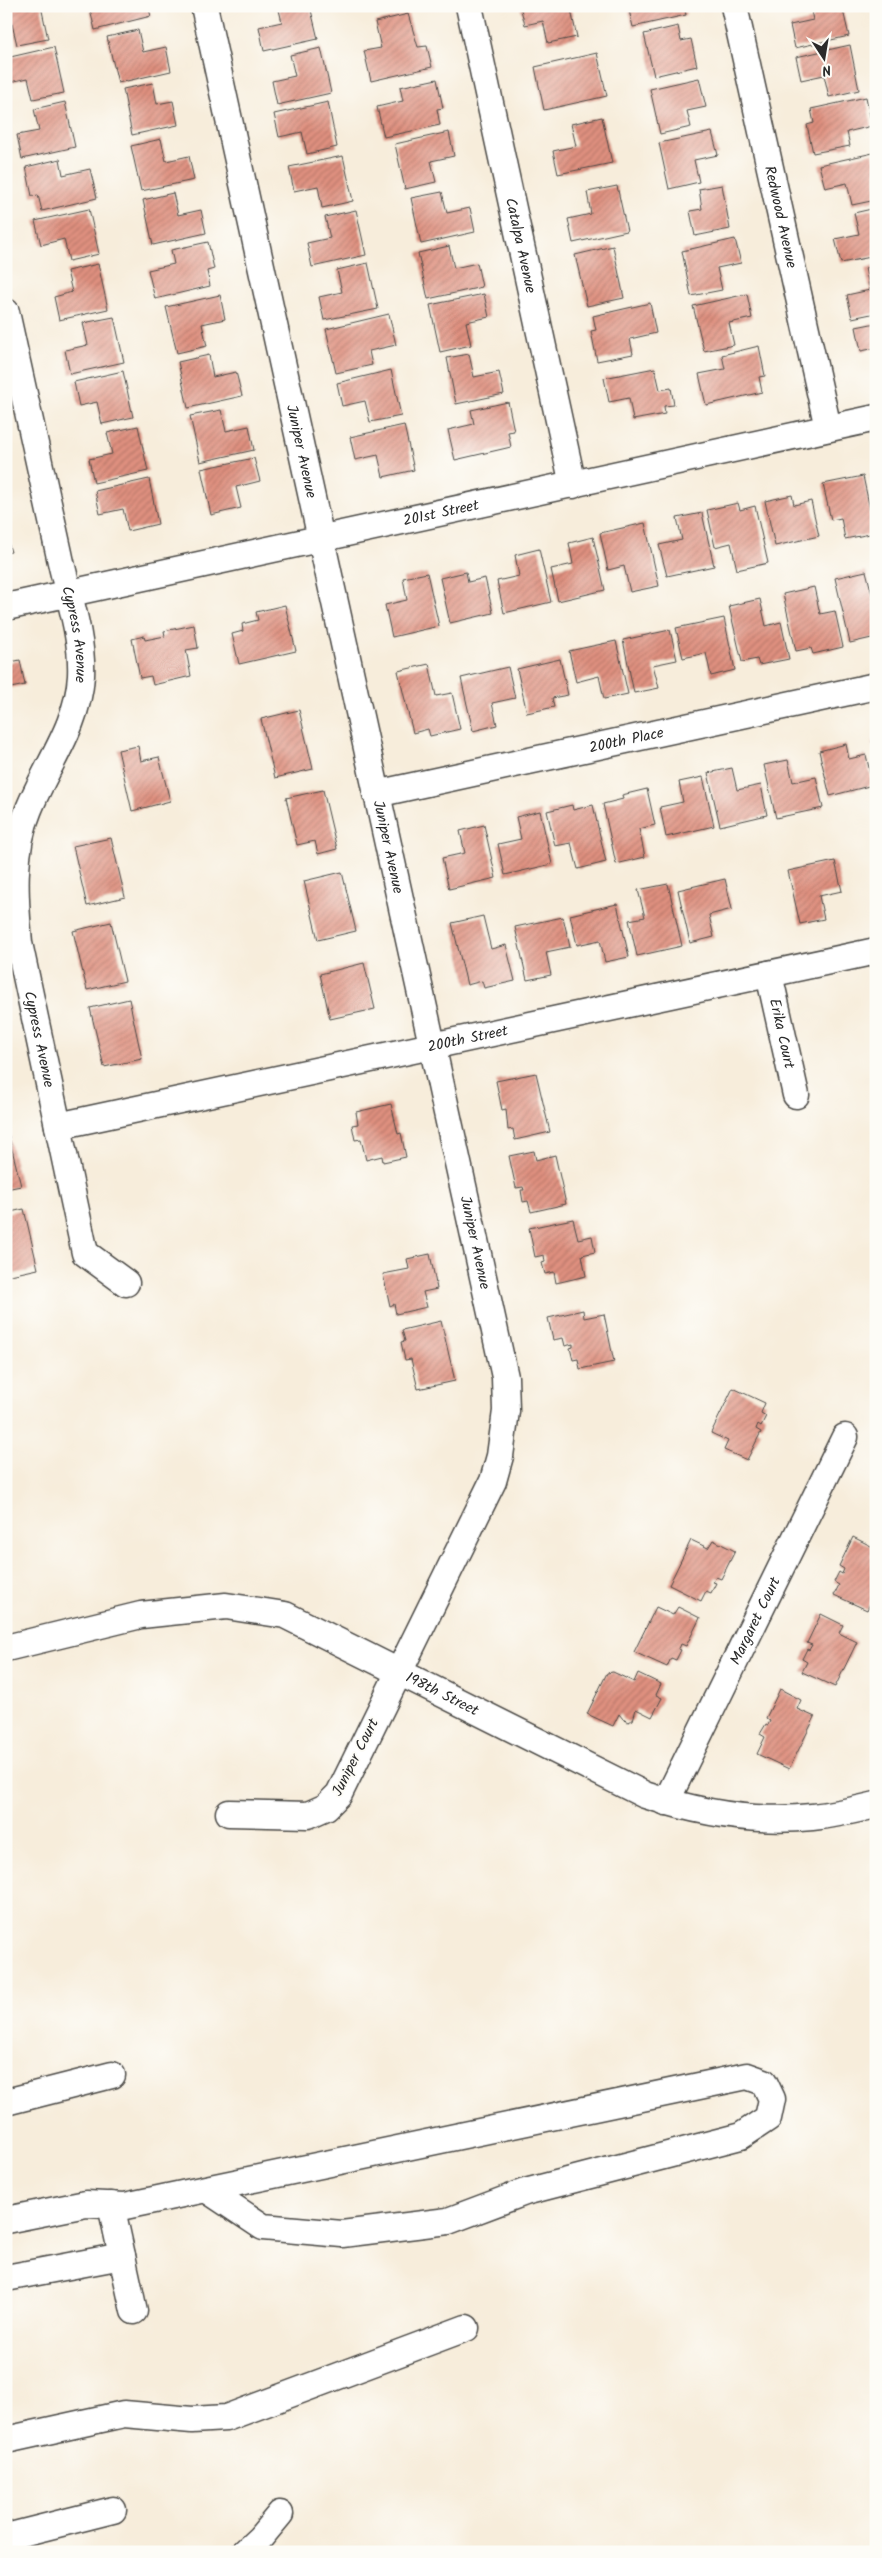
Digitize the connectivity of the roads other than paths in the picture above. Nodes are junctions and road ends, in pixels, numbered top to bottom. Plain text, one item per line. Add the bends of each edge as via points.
1 (204, 6) edge
2 (468, 6) edge
3 (734, 6) edge
4 (6, 312) edge
5 (876, 418) edge
6 (828, 428) junction
7 (573, 485) junction
8 (320, 538) junction
9 (67, 595) junction
10 (6, 606) edge
11 (876, 686) edge
12 (376, 794) junction
13 (876, 951) edge
14 (769, 974) junction
15 (434, 1047) junction
16 (796, 1095) dead end
17 (58, 1126) junction
18 (126, 1283) dead end
19 (845, 1438) dead end
20 (6, 1648) edge
21 (397, 1671) junction
22 (666, 1802) junction
23 (876, 1805) edge
24 (230, 1813) dead end
25 (112, 2075) dead end
26 (6, 2102) edge
27 (206, 2189) junction
28 (111, 2205) junction
29 (6, 2220) edge
30 (122, 2256) junction
31 (6, 2278) edge
32 (134, 2312) dead end
33 (466, 2328) dead end
34 (6, 2440) edge
35 (113, 2510) dead end
36 (280, 2514) dead end
37 (6, 2537) edge
38 (245, 2552) edge

1 - 8 street, Juniper Avenue
2 - 7 street, Catalpa Avenue
3 - 6 street, Redwood Avenue
4 - 9 street, Cypress Avenue
5 - 6 street, 201st Street
6 - 7 street, 201st Street
7 - 8 street, 201st Street
8 - 9 street, 201st Street
8 - 12 street, Juniper Avenue
9 - 10 street, 201st Street
9 - 17 street, Cypress Avenue via 80,656 78,698 67,734 28,809 18,846 14,896 19,943
11 - 12 street, 200th Place
12 - 15 street, Juniper Avenue
13 - 14 street, 200th Street
14 - 15 street, 200th Street
14 - 16 street, Erika Court
15 - 17 street, 200th Street
15 - 21 street, Juniper Avenue via 505,1377 506,1411 493,1481
17 - 18 street, Cypress Avenue via 85,1253
19 - 22 street, Margaret Court
20 - 21 street, 198th Street via 141,1615 226,1606 285,1614
21 - 22 street, 198th Street via 645,1795
21 - 24 street, Juniper Court via 339,1794 326,1808 308,1815
22 - 23 street, 198th Street via 730,1815 769,1818 810,1818
25 - 26 street
27 - 27 street via 747,2076 764,2082 772,2099 768,2118 741,2136 525,2192 448,2221 342,2234 263,2227
27 - 28 street via 125,2206
28 - 29 street via 86,2204
28 - 30 street
30 - 31 street
30 - 32 street
33 - 34 street via 226,2418 192,2420 124,2414
35 - 37 street
36 - 38 street

